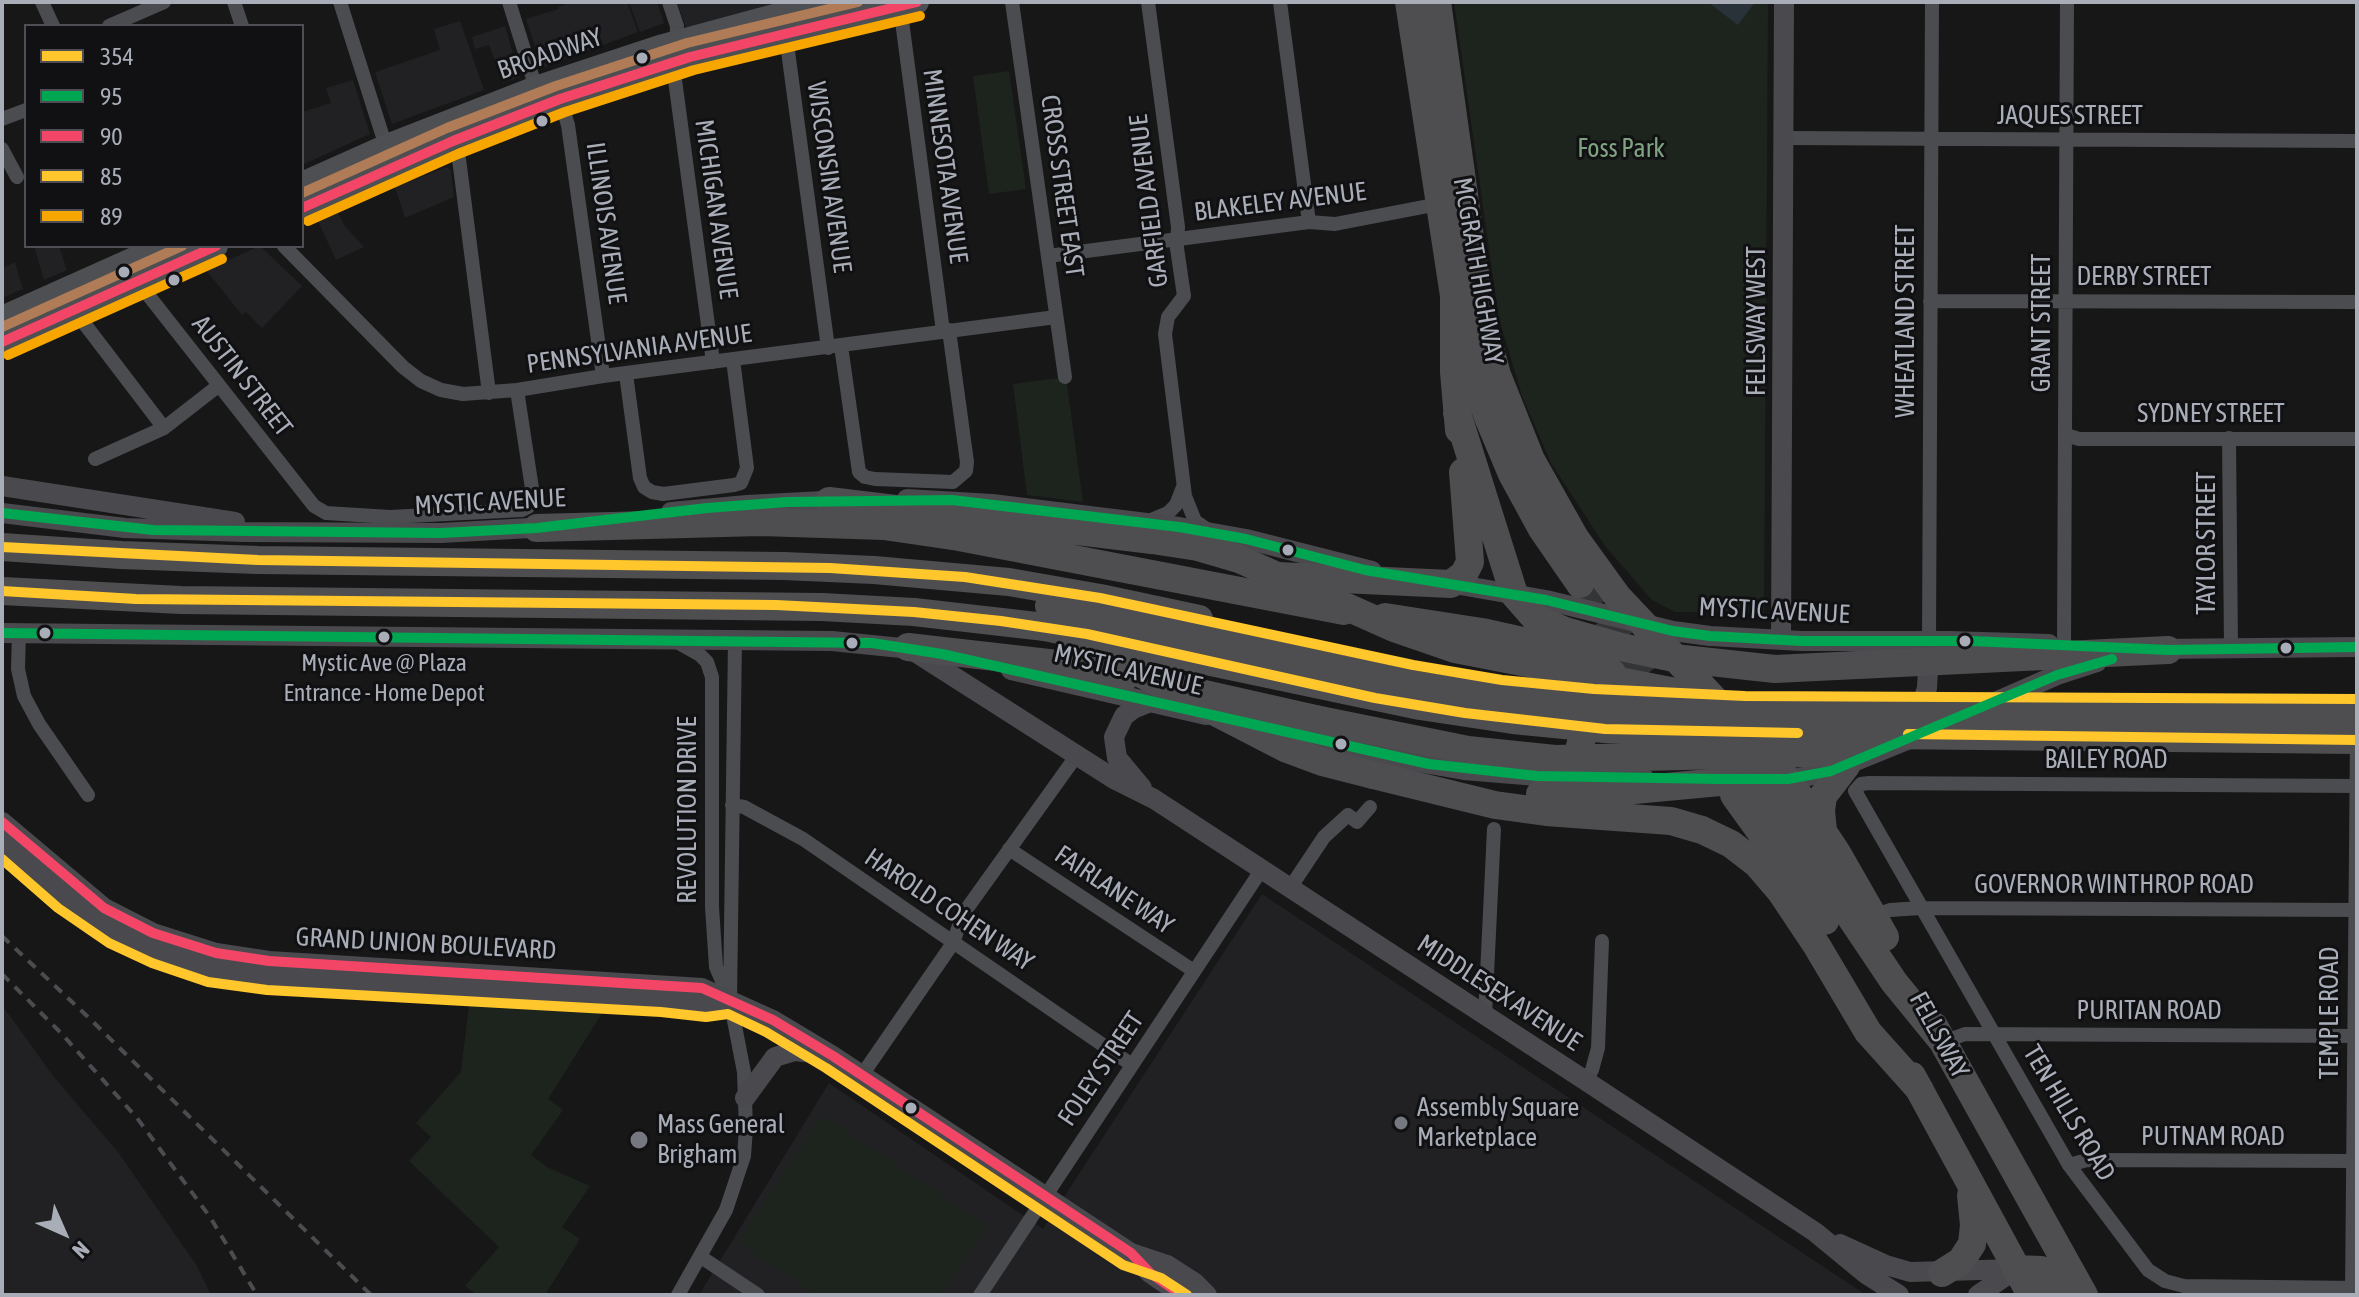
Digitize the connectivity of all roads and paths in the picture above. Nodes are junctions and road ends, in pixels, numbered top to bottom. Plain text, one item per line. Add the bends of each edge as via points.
1 (42, 2) edge
2 (164, 2) edge
3 (234, 2) edge
4 (340, 2) edge
5 (509, 2) edge
6 (669, 2) edge
7 (826, 2) edge
8 (1012, 2) edge
9 (1148, 2) edge
10 (1280, 2) edge
11 (1409, 2) edge
12 (1437, 2) edge
13 (1784, 2) edge
14 (1932, 2) edge
15 (2067, 2) edge
16 (908, 4) edge
17 (784, 23) junction
18 (52, 24) edge
19 (114, 24) edge
20 (241, 24) edge
21 (676, 52) junction
22 (548, 93) junction
23 (24, 111) edge
24 (2, 119) edge
25 (1784, 138) junction
26 (1931, 140) junction
27 (2066, 140) junction
28 (453, 141) junction
29 (2357, 141) edge
30 (2, 149) edge
31 (395, 154) junction
32 (17, 177) dead end
33 (1462, 187) junction
34 (304, 199) edge
35 (1440, 206) junction
36 (1309, 222) junction
37 (1178, 237) junction
38 (199, 248) edge
39 (286, 248) edge
40 (157, 253) edge
41 (1048, 256) junction
42 (130, 272) junction
43 (1454, 296) junction
44 (1930, 301) junction
45 (2066, 301) junction
46 (2357, 302) edge
47 (74, 310) junction
48 (1056, 317) junction
49 (946, 331) junction
50 (3, 334) edge
51 (835, 347) junction
52 (733, 360) junction
53 (713, 362) junction
54 (626, 374) junction
55 (603, 376) junction
56 (1065, 377) dead end
57 (218, 386) junction
58 (517, 390) junction
59 (489, 393) junction
60 (1457, 413) junction
61 (164, 428) junction
62 (2066, 435) junction
63 (2229, 438) junction
64 (2357, 439) edge
65 (95, 459) dead end
66 (913, 480) joint
67 (1184, 483) junction
68 (2, 486) edge
69 (829, 501) joint
70 (2, 513) edge
71 (532, 518) junction
72 (1148, 531) junction
73 (295, 533) junction
74 (1215, 533) junction
75 (2, 547) edge
76 (1034, 552) junction
77 (121, 555) junction
78 (2, 565) edge
79 (1121, 569) junction
80 (1451, 584) junction
81 (1580, 584) tunnel mouth
82 (2, 591) edge
83 (1514, 594) junction
84 (1047, 616) junction
85 (1642, 623) junction
86 (10, 633) edge
87 (671, 639) junction
88 (735, 640) junction
89 (1781, 640) junction
90 (2064, 645) junction
91 (908, 647) junction
92 (2357, 647) edge
93 (2231, 648) junction
94 (2168, 650) junction
95 (1929, 652) junction
96 (1570, 656) junction
97 (1674, 658) junction
98 (1686, 694) junction
99 (2357, 699) edge
100 (1150, 702) junction
101 (2357, 715) edge
102 (2357, 731) edge
103 (2051, 736) junction
104 (2357, 740) edge
105 (1892, 747) junction
106 (1077, 755) junction
107 (1373, 775) junction
108 (1557, 776) junction
109 (1851, 777) junction
110 (1788, 779) junction
111 (2356, 786) edge
112 (1743, 787) junction
113 (88, 795) dead end
114 (1154, 799) junction
115 (732, 805) junction
116 (1370, 807) dead end
117 (2, 822) edge
118 (1494, 829) dead end
119 (1823, 831) junction
120 (2, 841) edge
121 (1009, 849) junction
122 (1262, 869) junction
123 (1290, 888) junction
124 (1921, 908) junction
125 (2356, 910) edge
126 (1873, 916) junction
127 (119, 925) junction
128 (1602, 941) dead end
129 (953, 943) junction
130 (1194, 971) junction
131 (730, 1000) junction
132 (1485, 1016) junction
133 (1993, 1034) junction
134 (2356, 1036) edge
135 (1943, 1042) junction
136 (833, 1056) junction
137 (1132, 1065) junction
138 (862, 1075) junction
139 (1586, 1081) junction
140 (1920, 1090) junction
141 (745, 1098) junction
142 (2355, 1161) edge
143 (2069, 1165) junction
144 (1967, 1179) junction
145 (1045, 1196) junction
146 (2035, 1209) junction
147 (1815, 1232) junction
148 (1131, 1253) junction
149 (2060, 1253) junction
150 (701, 1257) junction
151 (2016, 1269) junction
152 (1942, 1273) junction
153 (2354, 1290) edge
154 (683, 1293) edge
155 (758, 1295) edge
156 (980, 1295) edge
157 (1182, 1295) edge
158 (1207, 1295) edge
159 (1899, 1295) edge
160 (1978, 1295) edge
161 (2031, 1295) edge
162 (2061, 1295) edge
163 (2084, 1295) edge
164 (2094, 1295) edge

1 - 18 street
2 - 19 street
3 - 20 street
4 - 31 street
5 - 22 street, ILLINOIS AVENUE
6 - 21 street, MICHIGAN AVENUE via 677,26
7 - 17 main road, BROADWAY
8 - 41 street, CROSS STREET EAST
9 - 37 street, GARFIELD AVENUE
10 - 36 street
11 - 35 highway, MCGRATH HIGHWAY
12 - 33 highway, MCGRATH HIGHWAY
13 - 25 main road, FELLSWAY WEST
14 - 26 street, WHEATLAND STREET
15 - 27 street, GRANT STREET
16 - 17 main road, BROADWAY
16 - 49 street, MINNESOTA AVENUE
17 - 21 main road, BROADWAY
17 - 51 street, WISCONSIN AVENUE
21 - 22 main road, BROADWAY
21 - 53 street, MICHIGAN AVENUE via 675,80
22 - 28 main road, BROADWAY
22 - 31 main road, BROADWAY
22 - 55 street, ILLINOIS AVENUE via 568,125
23 - 24 street
25 - 26 street, JAQUES STREET
25 - 89 main road, FELLSWAY WEST
26 - 27 street, JAQUES STREET
26 - 44 street, WHEATLAND STREET
27 - 29 street, JAQUES STREET
27 - 45 street, GRANT STREET
28 - 31 main road, BROADWAY
28 - 59 street
30 - 32 street
31 - 34 main road, BROADWAY
33 - 35 street
33 - 85 highway, MCGRATH HIGHWAY via 1481,316 1512,417 1563,519
35 - 36 street, BLAKELEY AVENUE via 1335,224
35 - 43 highway, MCGRATH HIGHWAY
36 - 37 street, BLAKELEY AVENUE
37 - 41 street, BLAKELEY AVENUE
37 - 67 street, GARFIELD AVENUE via 1184,296 1168,317 1165,334
38 - 40 main road
39 - 59 street, PENNSYLVANIA AVENUE via 421,381 463,394
40 - 42 main road
41 - 48 street, CROSS STREET EAST
42 - 47 main road
42 - 50 main road
42 - 57 street, AUSTIN STREET
43 - 60 highway
43 - 81 highway, MCGRATH HIGHWAY via 1469,361 1498,443 1535,516
44 - 45 street, DERBY STREET
44 - 95 street, WHEATLAND STREET
45 - 46 street, DERBY STREET
45 - 62 street, GRANT STREET
47 - 50 main road
47 - 61 street
48 - 49 street, PENNSYLVANIA AVENUE
48 - 56 street, CROSS STREET EAST
49 - 51 street, PENNSYLVANIA AVENUE
49 - 66 street, MINNESOTA AVENUE via 966,471 953,482
51 - 52 street, PENNSYLVANIA AVENUE
51 - 66 street, WISCONSIN AVENUE via 859,472 875,479
52 - 53 street, PENNSYLVANIA AVENUE
52 - 54 street via 746,476 734,485 696,490 663,494 644,487
53 - 54 street, PENNSYLVANIA AVENUE
54 - 55 street, PENNSYLVANIA AVENUE
55 - 58 street, PENNSYLVANIA AVENUE
57 - 61 street
57 - 71 street, AUSTIN STREET via 314,506 326,513 390,517 522,510
58 - 59 street, PENNSYLVANIA AVENUE
58 - 71 street
60 - 80 highway via 1471,556 1468,568
60 - 83 highway
61 - 65 street
62 - 63 street, SYDNEY STREET
62 - 90 street, GRANT STREET
63 - 64 street, SYDNEY STREET
63 - 93 street, TAYLOR STREET
67 - 72 street via 1181,496
67 - 74 street, GARFIELD AVENUE via 1195,521
68 - 73 main road
69 - 71 main road, MYSTIC AVENUE
69 - 72 highway
70 - 73 main road, MYSTIC AVENUE via 125,528
71 - 73 main road, MYSTIC AVENUE via 441,533
71 - 76 highway via 850,523
72 - 74 main road, MYSTIC AVENUE
72 - 98 highway, bridge via 1239,559 1445,646
74 - 80 main road, MYSTIC AVENUE via 1365,570
75 - 77 highway
76 - 77 highway via 755,537
76 - 79 highway
77 - 84 highway via 830,568 965,577
78 - 84 highway via 203,576 829,582 919,589
79 - 80 highway
79 - 96 highway via 1482,632
80 - 83 main road, MYSTIC AVENUE
82 - 84 highway via 181,600 791,606 958,617
83 - 85 main road, MYSTIC AVENUE
83 - 97 highway via 1527,612 1547,625
84 - 98 highway, bridge via 1457,673
84 - 101 highway, bridge via 1411,684 1593,707 1745,713
84 - 103 highway, bridge via 1129,643 1375,698 1559,725 1696,733
84 - 107 highway, bridge via 1092,654 1132,669 1287,749
85 - 89 main road, MYSTIC AVENUE via 1701,635
85 - 97 highway, MCGRATH HIGHWAY
86 - 87 main road, MYSTIC AVENUE
86 - 113 street via 24,696
87 - 88 main road, MYSTIC AVENUE
87 - 131 street, REVOLUTION DRIVE via 700,655 712,677 712,907 716,967
88 - 91 main road, MYSTIC AVENUE
88 - 115 street, REVOLUTION DRIVE
89 - 95 main road, MYSTIC AVENUE
90 - 94 main road, MYSTIC AVENUE
90 - 95 main road, MYSTIC AVENUE
91 - 100 main road, MYSTIC AVENUE
91 - 103 highway, bridge via 1066,665 1453,748 1555,759 1957,750
91 - 106 main road, MIDDLESEX AVENUE
92 - 93 main road, MYSTIC AVENUE
93 - 94 main road, MYSTIC AVENUE
94 - 95 highway
94 - 105 main road, MYSTIC AVENUE via 2068,671
95 - 97 highway via 1775,669
95 - 105 main road via 1920,710
96 - 108 highway via 1585,674 1588,715 1578,754
96 - 112 highway via 1662,701 1712,741
97 - 110 highway, MCGRATH HIGHWAY
98 - 99 highway
100 - 108 main road, MYSTIC AVENUE via 1429,764
100 - 114 main road, MIDDLESEX AVENUE via 1124,716 1114,748 1125,770
102 - 111 street, TEMPLE ROAD
103 - 104 highway, bridge
105 - 109 main road, MYSTIC AVENUE
106 - 114 main road, MIDDLESEX AVENUE
106 - 121 street
107 - 112 highway via 1456,788 1552,794
107 - 140 highway via 1508,807 1671,821 1731,844 1781,892 1868,1032
108 - 112 main road, MYSTIC AVENUE
109 - 110 main road, MYSTIC AVENUE
109 - 111 street, BAILEY ROAD via 1869,783
109 - 119 highway via 1823,796
109 - 124 street, TEN HILLS ROAD via 1861,805
110 - 112 main road, MYSTIC AVENUE
110 - 119 highway, FELLSWAY
111 - 125 street, TEMPLE ROAD
112 - 135 highway via 1799,839 1894,982
112 - 140 highway, FELLSWAY
114 - 122 main road, MIDDLESEX AVENUE
115 - 129 street, HAROLD COHEN WAY via 803,839
115 - 131 street, REVOLUTION DRIVE
116 - 123 street via 1357,822 1342,811
117 - 127 main road, GRAND UNION BOULEVARD
118 - 132 street
119 - 126 highway, FELLSWAY
120 - 127 main road, GRAND UNION BOULEVARD via 67,897
121 - 129 street via 963,914
121 - 130 street, FAIRLANE WAY
122 - 123 main road, MIDDLESEX AVENUE
122 - 130 street, FOLEY STREET
123 - 132 main road, MIDDLESEX AVENUE
124 - 125 street, GOVERNOR WINTHROP ROAD
124 - 126 street, GOVERNOR WINTHROP ROAD
124 - 133 street, TEN HILLS ROAD
125 - 134 street, TEMPLE ROAD
126 - 135 highway, FELLSWAY
127 - 131 main road, GRAND UNION BOULEVARD via 151,949 258,975 706,1003
128 - 139 street via 1598,1048
129 - 137 street, HAROLD COHEN WAY
129 - 138 street
130 - 137 street, FOLEY STREET
131 - 136 main road, GRAND UNION BOULEVARD
131 - 141 street, REVOLUTION DRIVE
132 - 139 main road, MIDDLESEX AVENUE
133 - 134 street, PURITAN ROAD
133 - 135 street, PURITAN ROAD via 1962,1034
133 - 143 street, TEN HILLS ROAD
134 - 142 street, TEMPLE ROAD
135 - 146 highway, FELLSWAY
136 - 138 main road, GRAND UNION BOULEVARD
136 - 141 main road via 795,1051 775,1057
137 - 145 street, FOLEY STREET
138 - 145 main road, GRAND UNION BOULEVARD
139 - 147 main road, MIDDLESEX AVENUE
140 - 144 highway, FELLSWAY
141 - 150 street, REVOLUTION DRIVE via 744,1156 737,1182
142 - 143 street, PUTNAM ROAD via 2087,1160
142 - 153 street, TEMPLE ROAD
143 - 153 street, TEN HILLS ROAD via 2142,1263 2165,1281 2194,1287
144 - 151 highway, FELLSWAY
144 - 152 highway via 1972,1244 1961,1261
145 - 148 main road, GRAND UNION BOULEVARD
145 - 156 street, FOLEY STREET
146 - 149 highway, FELLSWAY
146 - 151 highway via 2039,1239
147 - 152 main road, MIDDLESEX AVENUE via 1897,1269
147 - 159 main road, MIDDLESEX AVENUE
148 - 157 main road, GRAND UNION BOULEVARD
148 - 158 main road, GRAND UNION BOULEVARD via 1167,1265
149 - 163 highway, FELLSWAY
149 - 164 main road
150 - 154 street, REVOLUTION DRIVE
150 - 155 street
151 - 152 main road, MIDDLESEX AVENUE
151 - 160 main road
151 - 161 highway, FELLSWAY
151 - 162 highway via 2041,1270

